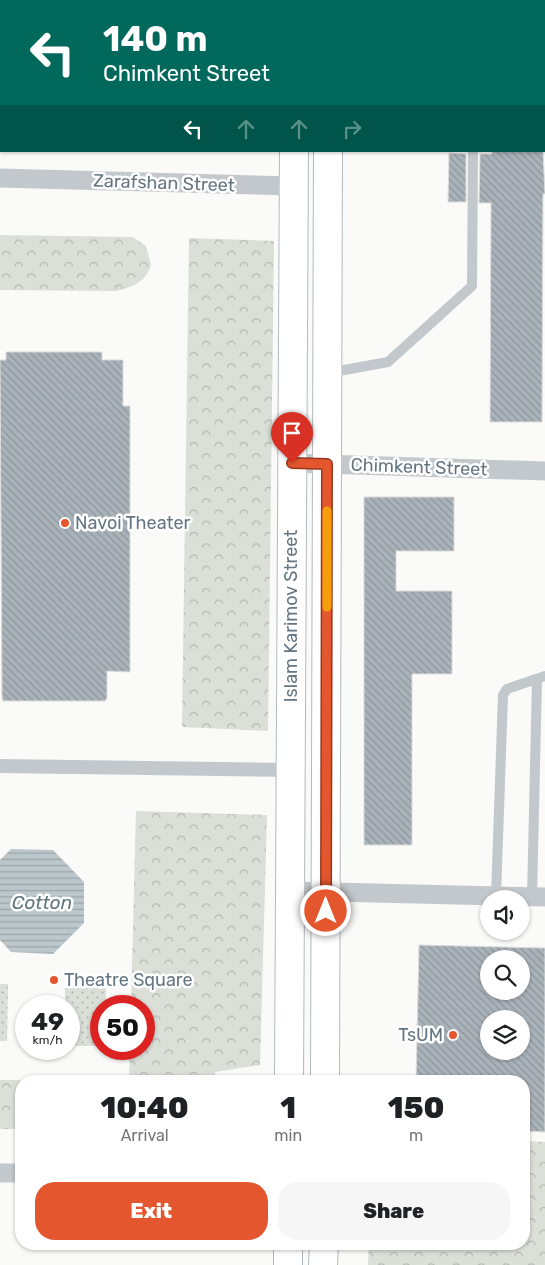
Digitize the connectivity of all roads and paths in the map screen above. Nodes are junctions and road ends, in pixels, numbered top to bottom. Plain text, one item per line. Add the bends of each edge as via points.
1 (294, 152) edge
2 (328, 152) edge
3 (473, 152) edge
4 (0, 178) edge
5 (294, 186) junction
6 (328, 187) junction
7 (327, 373) junction
8 (292, 463) junction
9 (327, 464) junction
10 (545, 471) edge
11 (541, 678) edge
12 (0, 766) edge
13 (290, 770) junction
14 (496, 890) edge
15 (290, 891) junction
16 (326, 892) junction
17 (480, 896) edge
18 (539, 897) edge
19 (289, 1075) edge
20 (325, 1075) edge
21 (0, 1173) edge
22 (15, 1173) edge
23 (288, 1250) edge
24 (324, 1250) edge
25 (288, 1265) edge
26 (323, 1265) edge

1 - 5 main road, Islam Karimov Street
2 - 6 main road
3 - 7 lane via 472,286 388,362
4 - 5 street, Zarafshan Street
5 - 6 main road, Zarafshan Street
5 - 8 main road, Islam Karimov Street
6 - 7 main road
7 - 9 main road
8 - 9 street, Chimkent Street
8 - 13 main road, Islam Karimov Street
9 - 10 street, Chimkent Street
9 - 16 main road
11 - 14 lane via 507,690 503,695
11 - 18 lane
12 - 13 street
13 - 15 main road, Islam Karimov Street
15 - 16 street
15 - 19 main road, Islam Karimov Street
16 - 17 street
16 - 20 main road
21 - 22 street
23 - 25 main road
24 - 26 main road

